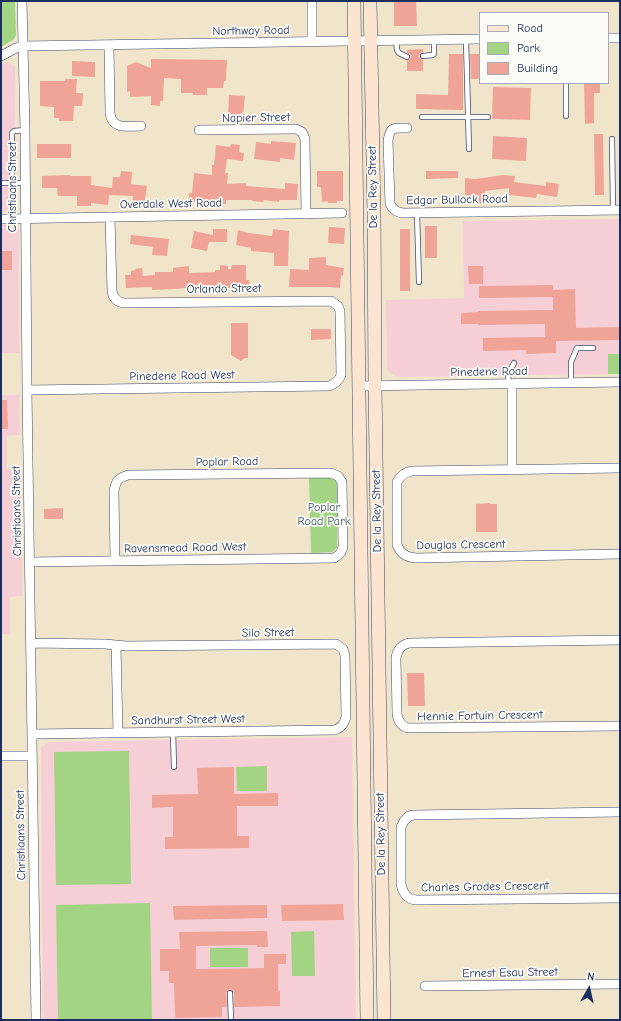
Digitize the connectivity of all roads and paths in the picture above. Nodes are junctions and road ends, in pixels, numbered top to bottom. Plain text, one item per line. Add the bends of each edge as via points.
1 (22, 1) edge
2 (312, 1) edge
3 (354, 1) edge
4 (370, 1) edge
5 (609, 38) edge
6 (620, 38) edge
7 (396, 40) junction
8 (434, 40) junction
9 (466, 40) junction
10 (479, 40) edge
11 (355, 41) junction
12 (371, 41) junction
13 (312, 42) junction
14 (109, 45) junction
15 (23, 46) junction
16 (1, 56) edge
17 (423, 56) dead end
18 (407, 57) dead end
19 (566, 84) edge
20 (566, 116) dead end
21 (422, 117) dead end
22 (488, 117) dead end
23 (469, 118) junction
24 (141, 126) dead end
25 (407, 128) dead end
26 (25, 130) junction
27 (199, 130) dead end
28 (612, 139) dead end
29 (469, 148) dead end
30 (1, 183) edge
31 (12, 183) junction
32 (25, 183) junction
33 (617, 210) edge
34 (342, 213) dead end
35 (417, 213) junction
36 (306, 214) junction
37 (110, 217) junction
38 (1, 218) edge
39 (25, 218) junction
40 (419, 282) dead end
41 (593, 348) dead end
42 (514, 363) dead end
43 (620, 382) edge
44 (337, 383) joint
45 (571, 383) junction
46 (510, 384) junction
47 (374, 385) junction
48 (359, 386) junction
49 (27, 390) junction
50 (620, 468) edge
51 (512, 470) junction
52 (340, 554) joint
53 (620, 554) edge
54 (115, 561) junction
55 (29, 562) junction
56 (620, 640) edge
57 (31, 643) junction
58 (116, 645) junction
59 (343, 725) joint
60 (620, 726) edge
61 (173, 732) junction
62 (118, 733) junction
63 (32, 734) junction
64 (1, 756) edge
65 (32, 756) junction
66 (174, 767) dead end
67 (620, 812) edge
68 (620, 898) edge
69 (620, 984) edge
70 (425, 986) dead end
71 (230, 993) dead end
72 (36, 1020) edge
73 (231, 1020) edge
74 (368, 1020) edge
75 (384, 1020) edge

1 - 15 street, Christiaans Street
2 - 13 street
3 - 11 main road, De la Rey Street
4 - 12 main road, De la Rey Street
5 - 6 street
7 - 8 street, Northway Road
7 - 12 street, Northway Road
7 - 18 lane via 397,50
8 - 9 street, Northway Road
8 - 17 lane via 433,56
9 - 10 street, Northway Road
9 - 23 lane
11 - 12 street, Northway Road
11 - 13 street, Northway Road
11 - 48 main road, De la Rey Street
12 - 47 main road, De la Rey Street
13 - 14 street, Northway Road
14 - 15 street, Northway Road
14 - 24 street via 111,119 121,126
15 - 16 street
15 - 26 street, Christiaans Street
19 - 20 lane
21 - 23 lane
22 - 23 lane
23 - 29 lane
25 - 35 street, Edgar Bullock Road via 394,128 389,133 390,204 400,213
26 - 31 lane via 12,132
26 - 32 street, Christiaans Street
27 - 36 street, Napier Street via 294,129 302,132 305,139
28 - 33 lane
30 - 31 lane
31 - 32 lane
32 - 39 street, Christiaans Street
33 - 35 street, Edgar Bullock Road
34 - 36 street, Overdale West Road
35 - 40 lane
36 - 37 street, Overdale West Road
37 - 39 street, Overdale West Road
37 - 44 street, Orlando Street via 112,295 118,302 331,301 338,306 340,312 341,375
38 - 39 street, Overdale West Road
39 - 49 street, Christiaans Street
41 - 45 lane via 577,348 571,362
42 - 46 lane via 508,375
43 - 45 street, Pinedene Road
44 - 49 street, Pinedene Road West via 329,386
45 - 46 street, Pinedene Road
46 - 47 street, Pinedene Road
46 - 51 street
47 - 48 street, Pinedene Road
47 - 75 main road, De la Rey Street
48 - 74 main road, De la Rey Street
49 - 55 street, Christiaans Street
50 - 51 street, Douglas Crescent
51 - 53 street, Douglas Crescent via 412,471 400,476 397,482 399,551 403,555 416,558
52 - 54 street, Ravensmead Road West via 330,558
52 - 54 street, Poplar Road via 344,545 342,482 338,476 331,473 128,475 118,479 114,491
54 - 55 street, Ravensmead Road West
55 - 57 street, Christiaans Street
56 - 60 street, Hennie Fortuin Crescent via 411,643 399,648 396,654 396,714 399,722 408,728
57 - 58 street, Silo Street
57 - 63 street, Christiaans Street
58 - 59 street, Silo Street via 336,644 343,649 345,655 346,717
58 - 62 street
59 - 61 street, Sandhurst Street West via 335,730
61 - 62 street, Sandhurst Street West
61 - 66 lane
62 - 63 street, Sandhurst Street West
63 - 65 street, Christiaans Street
64 - 65 street
65 - 72 street, Christiaans Street
67 - 68 street, Charles Grodes Crescent via 414,815 409,816 401,827 401,884 405,896 411,900
69 - 70 street, Ernest Esau Street
71 - 73 lane

